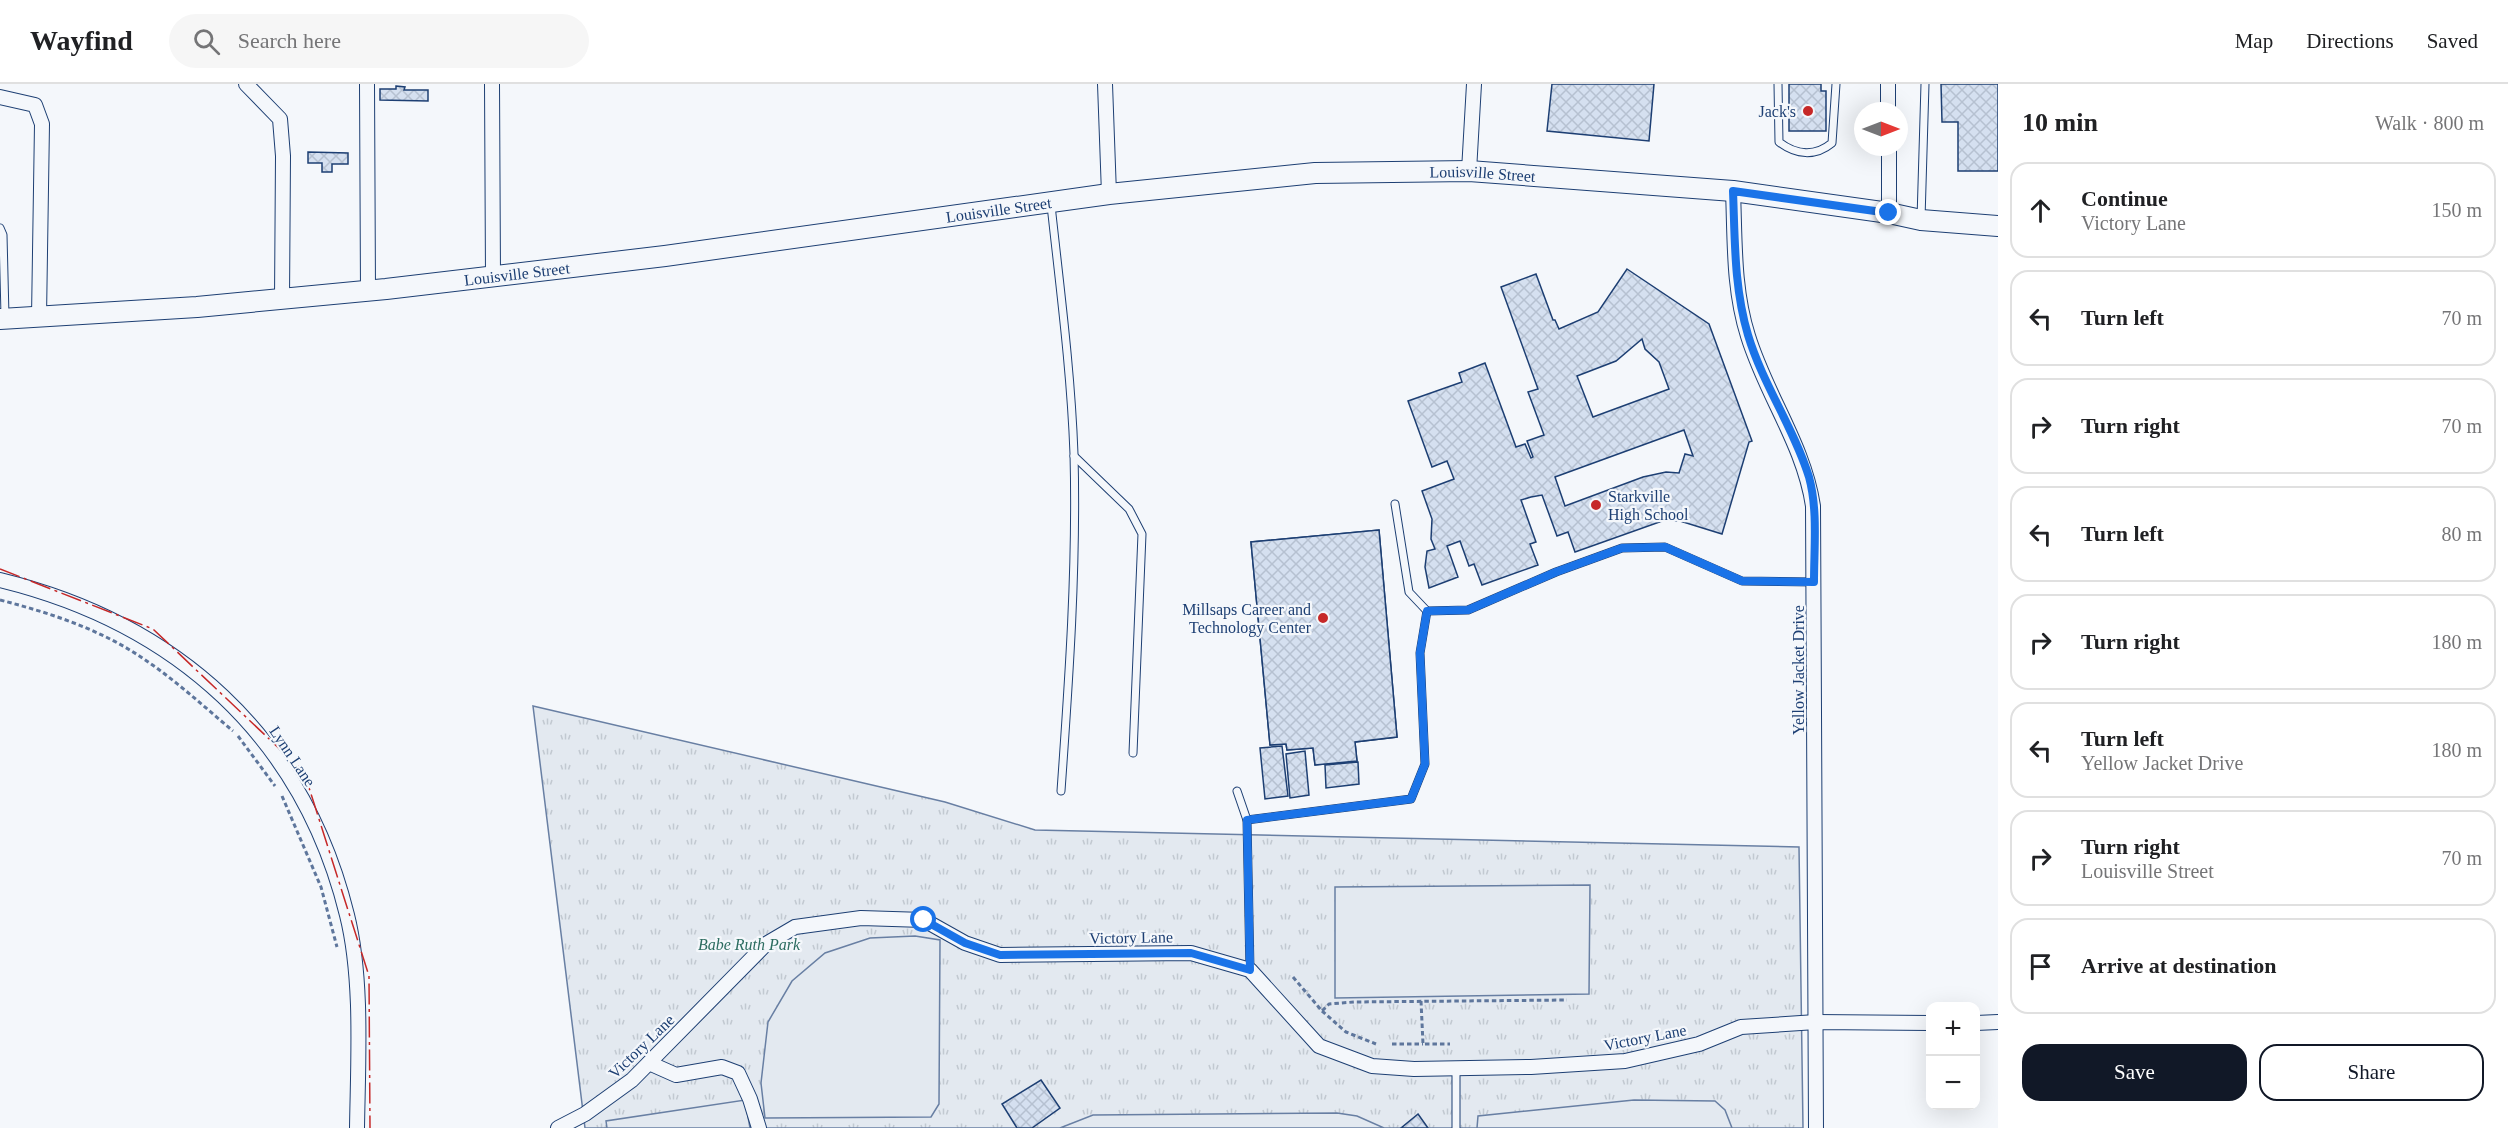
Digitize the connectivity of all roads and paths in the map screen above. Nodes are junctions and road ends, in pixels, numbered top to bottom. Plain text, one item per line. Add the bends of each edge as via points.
1 (246, 84) edge
2 (367, 84) edge
3 (492, 84) edge
4 (1105, 84) edge
5 (1474, 84) edge
6 (1778, 84) edge
7 (1836, 84) edge
8 (1888, 84) edge
9 (1924, 84) edge
10 (0, 97) edge
11 (1888, 102) edge
12 (1888, 156) edge
13 (1468, 171) junction
14 (1733, 191) junction
15 (1108, 194) junction
16 (1050, 202) junction
17 (1889, 213) junction
18 (1921, 220) junction
19 (1998, 226) edge
20 (0, 228) edge
21 (493, 276) junction
22 (2, 281) edge
23 (368, 291) junction
24 (282, 300) junction
25 (39, 317) junction
26 (2, 319) edge
27 (1074, 456) junction
28 (1395, 504) dead end
29 (0, 580) edge
30 (1814, 582) junction
31 (0, 600) edge
32 (1427, 611) junction
33 (1132, 753) dead end
34 (1061, 791) dead end
35 (1237, 791) dead end
36 (1247, 820) junction
37 (338, 948) dead end
38 (1250, 970) junction
39 (1293, 977) dead end
40 (1567, 1000) dead end
41 (1421, 1001) junction
42 (1322, 1011) junction
43 (1816, 1022) junction
44 (1998, 1022) edge
45 (1926, 1023) edge
46 (1980, 1023) edge
47 (1376, 1044) dead end
48 (1392, 1044) dead end
49 (1423, 1044) junction
50 (1450, 1044) dead end
51 (649, 1063) junction
52 (1456, 1069) junction
53 (357, 1128) edge
54 (558, 1128) edge
55 (759, 1128) edge
56 (1456, 1128) edge
57 (1816, 1128) edge

1 - 24 street via 280,119
2 - 23 street
3 - 21 street
4 - 15 street
5 - 13 street
6 - 7 lane via 1779,142 1791,151 1807,153 1823,151 1832,143
8 - 11 street
9 - 18 lane
10 - 25 street via 35,105 42,124
12 - 17 street
13 - 14 main road, Louisville Street
13 - 15 main road, Louisville Street via 1315,173
14 - 17 main road, Louisville Street
14 - 30 street, Yellow Jacket Drive via 1737,295 1767,387 1809,479 1814,507
15 - 16 main road, Louisville Street
16 - 21 main road, Louisville Street
16 - 27 lane via 1071,391
17 - 18 main road, Louisville Street
18 - 19 main road, Louisville Street
20 - 22 lane
21 - 23 main road, Louisville Street
22 - 26 lane
23 - 24 main road, Louisville Street
24 - 25 main road, Louisville Street
25 - 26 main road, Louisville Street
27 - 33 lane via 1130,509 1142,534
27 - 34 lane via 1070,659
28 - 32 lane via 1409,592
29 - 53 street, Lynn Lane via 99,613 163,647 213,686 257,732 295,782 326,848 348,916 356,988
30 - 32 lane via 1742,581 1665,547 1622,548 1468,610
30 - 43 street, Yellow Jacket Drive
31 - 37 path via 46,612 113,640 173,680 235,732 281,794 321,887
32 - 36 lane via 1420,653 1425,764 1411,799
35 - 36 lane
36 - 38 lane
38 - 51 street, Victory Lane via 1191,953 1000,955 965,943 924,920 861,918 795,927 766,944
38 - 52 street, Victory Lane via 1319,1046 1372,1066
39 - 42 path
40 - 41 path
41 - 42 path via 1329,1004
41 - 49 path
42 - 47 path via 1346,1032
43 - 45 street, Victory Lane
43 - 52 street, Victory Lane via 1741,1027 1699,1044 1625,1061
43 - 57 street, Yellow Jacket Drive
44 - 46 street
48 - 49 path
49 - 50 path
51 - 54 street, Victory Lane via 585,1114
51 - 55 street via 676,1075 722,1067 738,1073
52 - 56 lane

